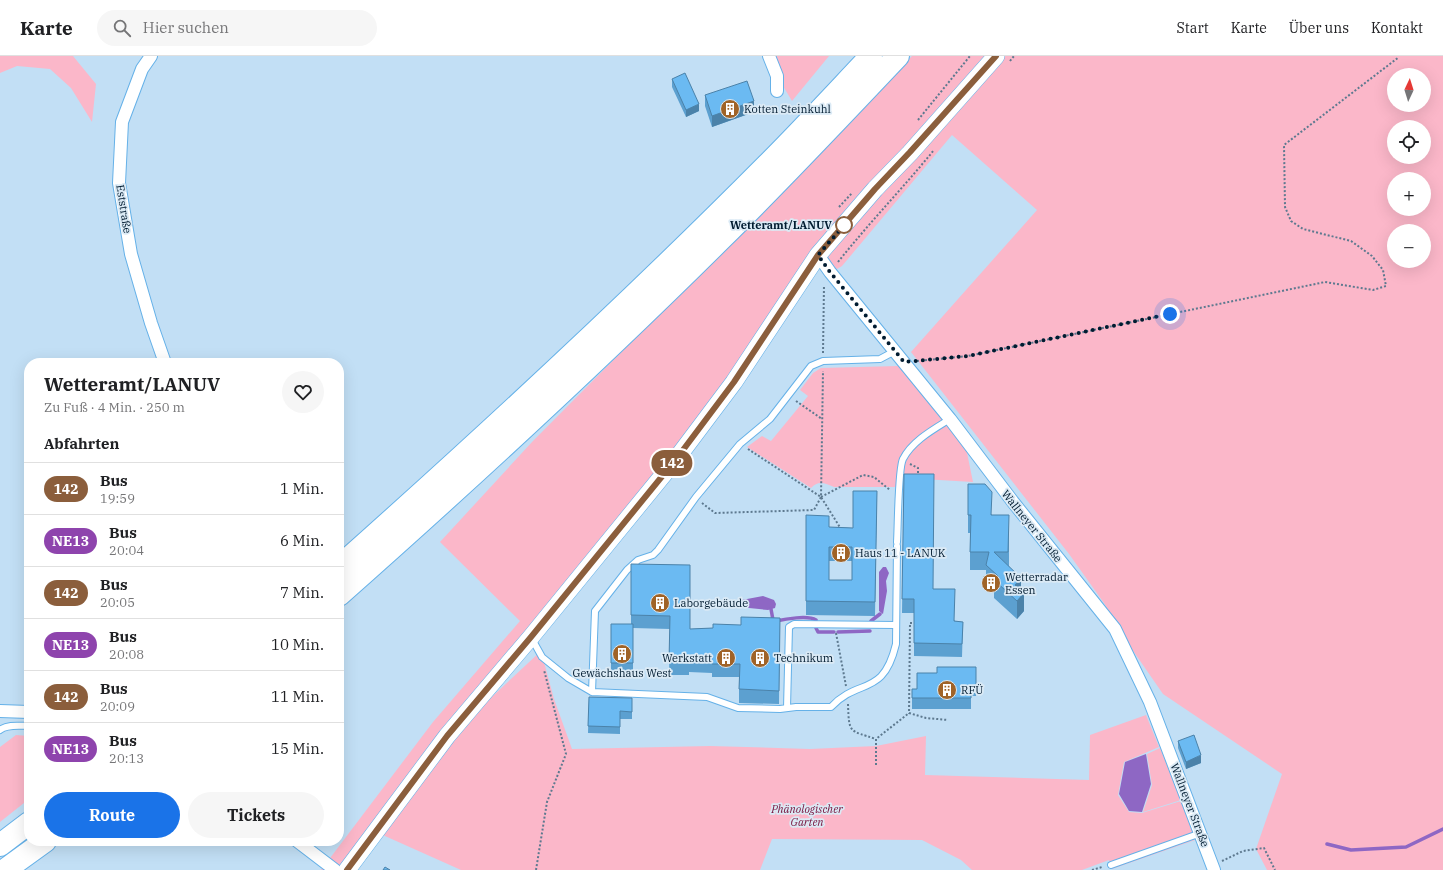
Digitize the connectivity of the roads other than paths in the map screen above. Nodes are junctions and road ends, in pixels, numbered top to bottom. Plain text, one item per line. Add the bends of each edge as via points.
1 (151, 56) edge
2 (769, 56) edge
3 (871, 56) edge
4 (898, 56) edge
5 (1002, 59) edge
6 (777, 90) dead end
7 (818, 255) junction
8 (895, 351) junction
9 (163, 358) edge
10 (950, 419) junction
11 (344, 563) edge
12 (344, 591) edge
13 (896, 625) junction
14 (531, 637) junction
15 (592, 692) junction
16 (787, 708) junction
17 (0, 711) edge
18 (24, 712) edge
19 (24, 726) edge
20 (0, 730) edge
21 (24, 827) edge
22 (1201, 833) junction
23 (0, 845) edge
24 (38, 846) edge
25 (304, 846) edge
26 (1111, 865) dead end
27 (1213, 868) edge
28 (5, 870) edge
29 (335, 870) edge
30 (347, 870) edge

1 - 9 street, Eststraße via 142,69 122,122 119,183 131,254
2 - 6 street via 777,76
3 - 11 highway via 767,165 588,339 457,462
4 - 12 highway via 723,237 597,360 465,483
5 - 7 main road via 875,189
7 - 8 street, Wallneyer Straße
7 - 14 main road via 734,382
8 - 10 street, Wallneyer Straße
8 - 15 lane via 880,359 824,361 811,366 770,419 740,444 696,497 658,550 653,555 638,560 627,570 595,611
10 - 13 lane via 937,426 911,448 902,460
10 - 22 street, Wallneyer Straße via 1115,629 1150,702
13 - 16 lane via 893,657 882,676 869,686 840,697 831,707
13 - 16 lane via 794,624 789,627
14 - 15 lane via 542,657 568,678
14 - 30 main road via 447,736
15 - 16 lane via 707,697 738,708
17 - 18 street
19 - 20 lane
21 - 23 highway
22 - 26 lane
22 - 27 street, Wallneyer Straße
24 - 28 highway
25 - 29 street

